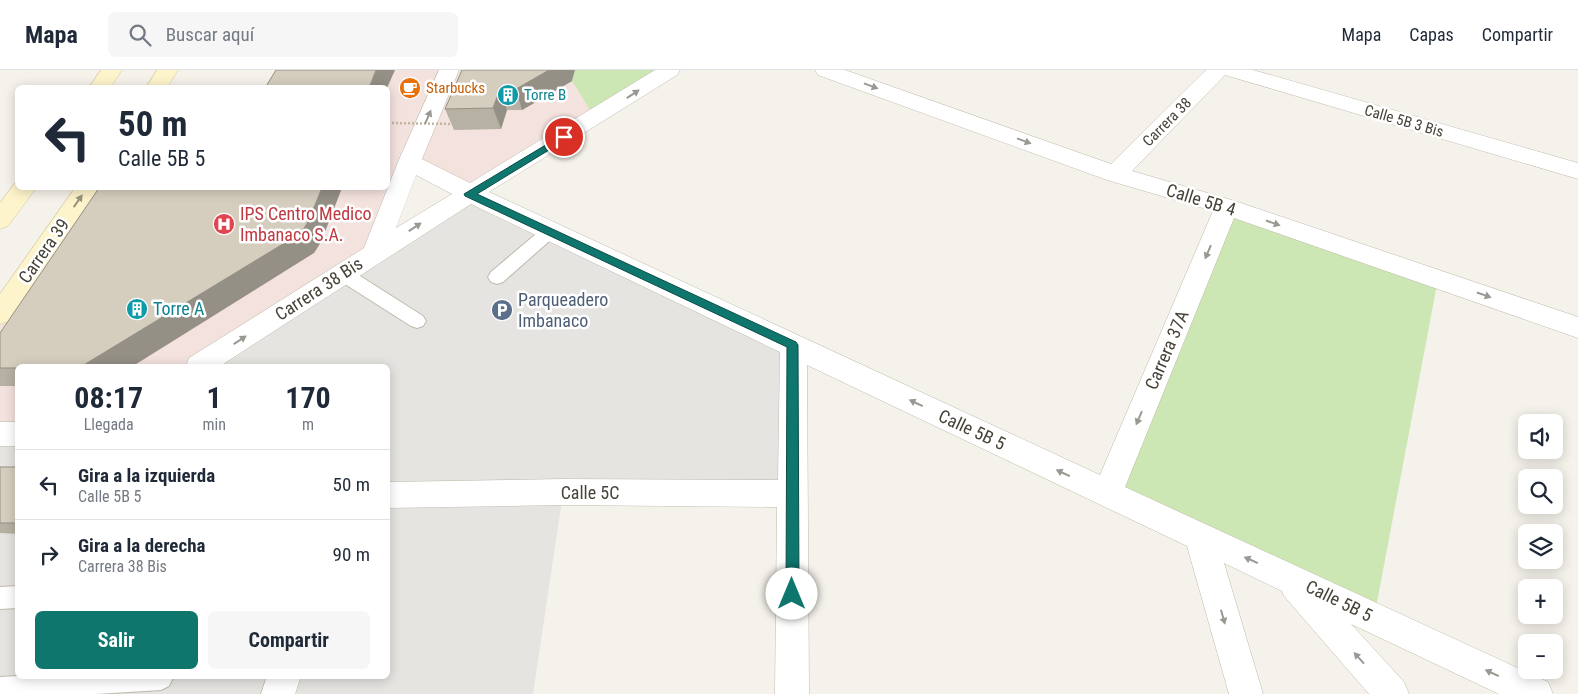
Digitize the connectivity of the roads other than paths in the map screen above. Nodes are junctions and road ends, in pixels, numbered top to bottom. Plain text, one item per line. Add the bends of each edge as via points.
1 (112, 70) edge
2 (168, 70) edge
3 (449, 70) edge
4 (670, 70) edge
5 (825, 70) edge
6 (1218, 70) edge
7 (1229, 70) edge
8 (101, 85) edge
9 (158, 85) edge
10 (409, 162) junction
11 (1578, 171) edge
12 (1116, 174) junction
13 (22, 190) edge
14 (86, 190) edge
15 (469, 194) junction
16 (1227, 207) junction
17 (0, 220) edge
18 (549, 232) junction
19 (374, 253) junction
20 (343, 274) junction
21 (497, 277) dead end
22 (0, 314) edge
23 (417, 321) dead end
24 (1578, 328) edge
25 (792, 345) junction
26 (202, 364) edge
27 (0, 434) edge
28 (15, 434) edge
29 (1107, 493) junction
30 (793, 494) junction
31 (390, 495) edge
32 (1200, 536) junction
33 (1286, 575) junction
34 (15, 596) edge
35 (0, 598) edge
36 (283, 679) edge
37 (159, 683) edge
38 (0, 689) edge
39 (278, 694) edge
40 (792, 694) edge
41 (1246, 694) edge
42 (1392, 694) edge
43 (1536, 694) edge

1 - 8 main road
2 - 9 main road
10 -> 3 street
15 -> 4 street, Carrera 38 Bis
5 -> 12 street, Calle 5B 4
6 - 12 street, Carrera 38
7 - 11 street, Calle 5B 3 Bis
10 - 15 street, Calle 5B 5
10 - 19 street
12 - 16 street, Calle 5B 4
13 - 17 main road
22 -> 14 main road, Carrera 39
15 - 18 street, Calle 5B 5
19 -> 15 street, Carrera 38 Bis
16 -> 24 street, Calle 5B 4
16 -> 29 street, Carrera 37A
18 - 21 lane
18 - 25 street, Calle 5B 5
19 - 20 street, Carrera 38 Bis
20 - 23 lane
26 -> 20 street, Carrera 38 Bis
29 -> 25 street, Calle 5B 5
25 - 30 street
27 - 28 street
29 - 32 street, Calle 5B 5
30 - 31 street, Calle 5C via 563,492
30 - 40 street
33 -> 32 street, Calle 5B 5
32 -> 41 street
42 -> 33 street
43 -> 33 street, Calle 5B 5
34 - 35 lane
36 - 39 street
37 - 38 lane

